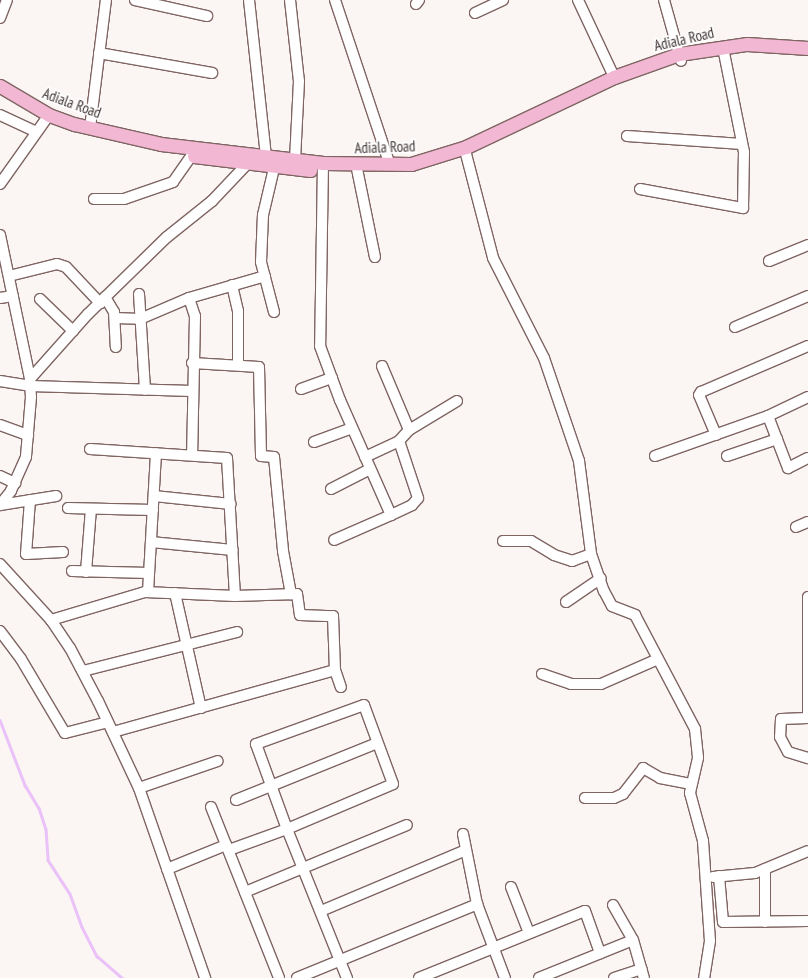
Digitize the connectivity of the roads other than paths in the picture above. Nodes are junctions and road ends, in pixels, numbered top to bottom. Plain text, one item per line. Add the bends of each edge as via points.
1 (8, 0) edge
2 (106, 0) edge
3 (135, 0) edge
4 (249, 0) edge
5 (290, 0) edge
6 (335, 0) edge
7 (503, 0) edge
8 (578, 0) edge
9 (664, 0) edge
10 (475, 14) dead end
11 (206, 16) dead end
12 (0, 18) edge
13 (808, 48) edge
14 (99, 53) junction
15 (724, 53) junction
16 (808, 55) edge
17 (680, 58) junction
18 (212, 73) dead end
19 (614, 76) junction
20 (0, 86) edge
21 (0, 95) edge
22 (0, 115) edge
23 (48, 118) junction
24 (90, 128) junction
25 (35, 132) junction
26 (627, 136) dead end
27 (742, 144) junction
28 (466, 154) junction
29 (191, 156) junction
30 (295, 160) junction
31 (270, 162) junction
32 (247, 164) junction
33 (390, 165) junction
34 (323, 167) junction
35 (356, 169) junction
36 (0, 184) edge
37 (640, 189) dead end
38 (94, 199) dead end
39 (0, 235) edge
40 (808, 245) edge
41 (375, 257) dead end
42 (770, 261) dead end
43 (9, 276) junction
44 (265, 276) junction
45 (232, 285) junction
46 (139, 294) dead end
47 (13, 296) junction
48 (808, 296) edge
49 (0, 298) edge
50 (40, 298) dead end
51 (189, 298) junction
52 (102, 300) junction
53 (274, 312) dead end
54 (115, 318) junction
55 (140, 319) junction
56 (735, 327) dead end
57 (73, 331) junction
58 (808, 346) edge
59 (116, 347) dead end
60 (192, 363) junction
61 (238, 365) junction
62 (382, 366) dead end
63 (332, 378) junction
64 (0, 382) edge
65 (30, 382) junction
66 (301, 389) dead end
67 (145, 390) junction
68 (192, 391) junction
69 (808, 397) edge
70 (457, 401) dead end
71 (768, 416) junction
72 (0, 425) edge
73 (352, 428) junction
74 (409, 430) junction
75 (28, 435) junction
76 (716, 435) junction
77 (776, 439) junction
78 (399, 441) junction
79 (314, 442) dead end
80 (90, 449) dead end
81 (156, 453) junction
82 (192, 455) junction
83 (655, 456) dead end
84 (727, 456) dead end
85 (365, 457) junction
86 (808, 458) edge
87 (370, 469) junction
88 (0, 476) edge
89 (15, 482) junction
90 (331, 489) dead end
91 (56, 496) dead end
92 (154, 496) junction
93 (30, 500) junction
94 (231, 504) junction
95 (0, 505) edge
96 (68, 508) dead end
97 (91, 509) junction
98 (153, 510) junction
99 (391, 515) junction
100 (808, 522) edge
101 (796, 527) dead end
102 (334, 540) dead end
103 (503, 541) dead end
104 (151, 542) junction
105 (233, 550) junction
106 (63, 552) dead end
107 (591, 554) junction
108 (0, 564) edge
109 (72, 571) dead end
110 (86, 572) junction
111 (149, 573) junction
112 (601, 578) junction
113 (148, 592) junction
114 (175, 593) junction
115 (291, 594) junction
116 (236, 596) junction
117 (808, 596) edge
118 (566, 602) dead end
119 (51, 620) junction
120 (0, 631) edge
121 (237, 632) dead end
122 (185, 645) junction
123 (658, 659) junction
124 (335, 670) junction
125 (83, 671) junction
126 (542, 674) dead end
127 (341, 687) dead end
128 (201, 708) junction
129 (108, 722) junction
130 (113, 732) junction
131 (377, 743) junction
132 (808, 758) edge
133 (218, 761) dead end
134 (691, 784) junction
135 (271, 787) junction
136 (138, 788) junction
137 (585, 798) dead end
138 (236, 800) dead end
139 (211, 807) dead end
140 (407, 825) dead end
141 (287, 829) junction
142 (463, 834) dead end
143 (227, 848) junction
144 (466, 850) junction
145 (808, 851) edge
146 (167, 869) junction
147 (765, 869) junction
148 (305, 870) junction
149 (719, 876) junction
150 (706, 878) junction
151 (511, 887) dead end
152 (245, 892) junction
153 (477, 904) junction
154 (614, 905) dead end
155 (321, 911) junction
156 (808, 921) edge
157 (765, 922) junction
158 (529, 933) junction
159 (633, 940) junction
160 (494, 948) junction
161 (600, 953) junction
162 (342, 961) junction
163 (643, 974) edge
164 (205, 978) edge
165 (279, 978) edge
166 (298, 978) edge
167 (347, 978) edge
168 (419, 978) edge
169 (505, 978) edge
170 (539, 978) edge
171 (614, 978) edge
172 (704, 978) edge

1 - 12 street
2 - 14 street
3 - 11 street
4 - 31 street
5 - 30 street via 299,81
6 - 33 street
7 - 10 street
8 - 19 street
9 - 17 street
13 - 17 main road, Adiala Road via 747,44
14 - 18 street
14 - 24 street
15 - 16 main road, Adiala Road via 767,52
15 - 17 main road, Adiala Road
15 - 27 street
17 - 19 main road, Adiala Road
17 - 28 main road, Adiala Road via 616,83
19 - 33 main road, Adiala Road via 466,147 411,164
20 - 23 main road, Adiala Road
21 - 23 main road, Adiala Road
22 - 25 street
23 - 24 main road, Adiala Road
23 - 25 street
23 - 29 main road, Adiala Road via 117,142
24 - 31 main road, Adiala Road via 161,144
25 - 36 street
26 - 27 street
27 - 37 street via 743,208
28 - 35 main road, Adiala Road via 414,171
28 - 107 street via 492,258 544,358 579,461
29 - 32 main road, Adiala Road
29 - 38 street via 173,182 124,199
30 - 31 main road, Adiala Road
30 - 34 main road, Adiala Road
31 - 32 main road, Adiala Road
31 - 34 main road, Adiala Road
31 - 44 street via 263,215 261,262
32 - 52 street via 212,200 167,237
33 - 35 main road, Adiala Road
34 - 35 main road, Adiala Road
34 - 63 street via 320,346
35 - 41 street
39 - 43 street
40 - 42 street
43 - 47 street
43 - 52 street via 57,264 66,267
44 - 45 street
44 - 53 street
45 - 51 street
45 - 61 street via 238,311
46 - 55 street
47 - 49 street
47 - 65 street
48 - 56 street
50 - 57 street
51 - 55 street
51 - 60 street via 195,316
52 - 54 street
52 - 57 street
54 - 55 street
54 - 59 street
55 - 67 street
57 - 65 street
58 - 76 street via 701,392 699,395
60 - 61 street
60 - 68 street
61 - 115 street via 259,367 261,456 274,457 283,550
62 - 74 street
63 - 66 street
63 - 73 street
64 - 65 street
65 - 67 street
65 - 75 street
67 - 68 street
68 - 82 street
69 - 71 street
70 - 74 street
71 - 76 street
71 - 77 street
72 - 75 street
73 - 79 street
73 - 85 street
74 - 78 street
75 - 89 street via 26,457
76 - 83 street
77 - 84 street
77 - 86 street via 788,468
78 - 85 street
78 - 99 street via 418,498 412,505
80 - 81 street
81 - 82 street
81 - 92 street
82 - 94 street via 224,456 229,460
85 - 87 street
87 - 90 street
87 - 99 street
88 - 89 street
89 - 95 street
91 - 93 street
92 - 94 street
92 - 98 street
93 - 95 street
93 - 106 street via 26,554
94 - 105 street
96 - 97 street
97 - 98 street
97 - 110 street
98 - 104 street
99 - 102 street
100 - 101 street
103 - 107 street via 531,541 554,555 572,561
104 - 105 street
104 - 111 street
105 - 116 street
107 - 112 street
108 - 119 street
109 - 110 street
110 - 111 street
111 - 113 street
112 - 118 street
112 - 123 street via 612,606 635,615
113 - 114 street
113 - 119 street
114 - 116 street
114 - 122 street
115 - 116 street
115 - 124 street via 297,594 300,615 333,616
117 - 132 street via 808,718 781,719 780,737 788,752
119 - 125 street
120 - 129 street via 21,659 65,733
121 - 122 street
122 - 125 street
122 - 128 street
123 - 126 street via 601,684 571,684
123 - 134 street via 696,729 699,741
124 - 127 street
124 - 128 street
125 - 129 street
128 - 130 street
129 - 130 street
130 - 136 street
131 - 135 street
131 - 135 street via 364,705 259,743 256,747
131 - 141 street via 393,784
133 - 136 street
134 - 137 street via 660,778 643,768 623,794 614,798
134 - 150 street via 703,841
135 - 138 street
135 - 141 street
136 - 146 street
139 - 143 street
140 - 148 street
141 - 143 street
141 - 148 street
142 - 144 street
143 - 146 street
143 - 152 street
144 - 153 street
144 - 155 street
145 - 147 street
146 - 164 street
147 - 149 street
147 - 157 street
148 - 152 street
148 - 155 street
149 - 150 street
149 - 157 street via 723,922
150 - 172 street via 710,941
151 - 158 street
152 - 165 street
153 - 160 street
153 - 162 street
154 - 159 street
155 - 162 street
156 - 157 street
158 - 160 street
158 - 161 street via 585,911
159 - 161 street
159 - 163 street
160 - 168 street
160 - 169 street
161 - 170 street
162 - 166 street
162 - 167 street
163 - 171 street

